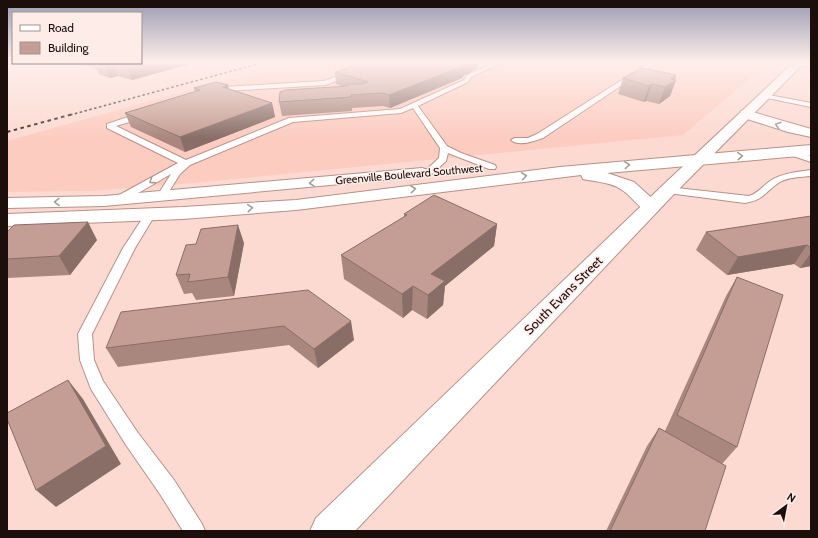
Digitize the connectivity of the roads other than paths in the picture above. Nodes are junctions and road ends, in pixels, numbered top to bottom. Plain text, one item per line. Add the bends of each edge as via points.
1 (252, 87) edge
2 (454, 87) edge
3 (615, 87) edge
4 (774, 87) edge
5 (204, 96) edge
6 (764, 96) junction
7 (414, 105) junction
8 (811, 105) edge
9 (154, 112) edge
10 (746, 114) junction
11 (811, 133) edge
12 (515, 140) dead end
13 (444, 148) junction
14 (810, 150) edge
15 (707, 153) junction
16 (186, 164) junction
17 (492, 167) junction
18 (560, 172) junction
19 (428, 173) junction
20 (811, 173) edge
21 (272, 187) junction
22 (668, 190) junction
23 (162, 196) junction
24 (115, 200) junction
25 (651, 207) junction
26 (150, 215) junction
27 (8, 217) edge
28 (32, 219) junction
29 (195, 531) edge
30 (329, 531) edge

1 - 5 lane via 225,89
2 - 7 lane
3 - 12 lane via 540,136 529,140
4 - 6 main road, South Evans Street
6 - 8 lane
6 - 10 main road, South Evans Street
7 - 13 lane
7 - 16 lane via 401,111 292,120
9 - 16 lane via 110,126
11 -> 10 main road
10 - 15 main road, South Evans Street
13 - 17 lane
13 - 19 lane via 443,159
14 - 15 main road, Greenville Boulevard Southwest
15 -> 14 main road
15 - 17 main road, Greenville Boulevard Southwest
18 -> 15 main road, Greenville Boulevard Southwest
15 - 22 main road, South Evans Street
16 - 23 lane via 176,172
16 -> 24 lane via 164,172 137,190
17 - 19 main road, Greenville Boulevard Southwest
18 - 25 main road via 609,178 628,186
26 -> 18 main road, Greenville Boulevard Southwest via 296,204
19 -> 21 main road, Greenville Boulevard Southwest
20 - 22 lane via 773,182 753,200
21 - 23 main road, Greenville Boulevard Southwest
21 - 26 main road via 226,200 169,206
22 - 25 main road, South Evans Street
23 - 24 main road, Greenville Boulevard Southwest
23 - 28 main road via 148,204
24 -> 27 main road, Greenville Boulevard Southwest
25 - 30 main road, South Evans Street
26 - 28 main road, Greenville Boulevard Southwest
26 - 29 lane via 129,248 85,334 87,360 97,384
27 - 28 main road, Greenville Boulevard Southwest

